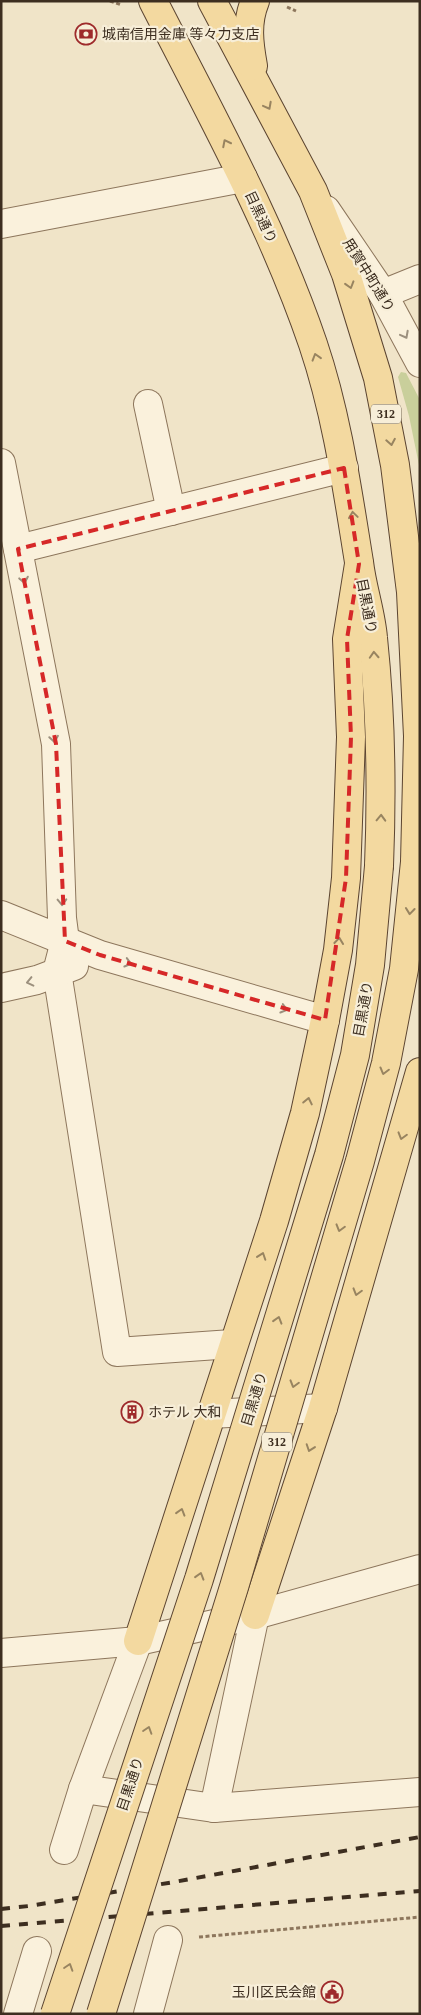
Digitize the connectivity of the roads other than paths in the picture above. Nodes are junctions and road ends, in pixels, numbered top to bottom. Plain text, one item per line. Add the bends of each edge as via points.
1 (153, 1) edge
2 (212, 1) edge
3 (255, 1) edge
4 (255, 83) junction
5 (243, 178) junction
6 (313, 190) junction
7 (1, 224) edge
8 (420, 279) edge
9 (383, 294) junction
10 (420, 363) edge
11 (148, 404) dead end
12 (1, 463) edge
13 (344, 468) junction
14 (172, 511) junction
15 (18, 549) junction
16 (359, 564) junction
17 (415, 598) edge
18 (418, 658) edge
19 (1, 915) edge
20 (65, 941) junction
21 (100, 955) junction
22 (57, 972) junction
23 (1, 988) edge
24 (325, 1020) junction
25 (420, 1072) edge
26 (232, 1344) junction
27 (323, 1408) junction
28 (211, 1414) junction
29 (420, 1569) edge
30 (255, 1615) junction
31 (138, 1641) junction
32 (1, 1653) edge
33 (83, 1789) junction
34 (420, 1792) edge
35 (214, 1808) junction
36 (64, 1850) dead end
37 (168, 1940) road end
38 (37, 1951) dead end
39 (18, 2014) edge
40 (55, 2014) edge
41 (101, 2014) edge
42 (148, 2014) edge

5 -> 1 main road, 目黒通り / 312
2 - 4 main road, 312
3 - 4 main road via 248,34
4 -> 6 main road, 312
5 - 7 street
13 -> 5 main road, 目黒通り / 312 via 313,344 269,232
6 - 9 street, 用賀中町通り
6 -> 17 main road, 312 via 346,274 378,378
8 - 9 street
9 -> 10 street, 用賀中町通り
11 - 14 street
12 - 15 street
13 - 14 street
16 -> 13 main road, 目黒通り / 312
14 - 15 street
15 -> 20 street via 56,744
24 -> 16 main road via 338,950 346,878 351,737 347,639
40 -> 16 main road, 目黒通り / 312, bridge via 202,1570 329,1155 355,1055 370,966 382,784 373,637
17 - 18 main road, 312
18 -> 41 main road, 312, bridge via 415,862 404,969 386,1063 234,1587
19 - 20 street
20 - 21 street
20 - 22 street
21 - 22 street
21 -> 24 street
22 -> 23 street
22 - 26 street via 117,1352
26 -> 24 main road via 274,1221 302,1122
25 -> 27 main road
26 - 28 main road
27 - 28 street
27 -> 30 main road
31 -> 28 main road
29 - 30 street
30 - 31 street
30 - 35 street
31 - 32 street
31 - 33 street
33 - 35 street
33 - 36 street
34 - 35 street
37 - 42 street
38 - 39 street

